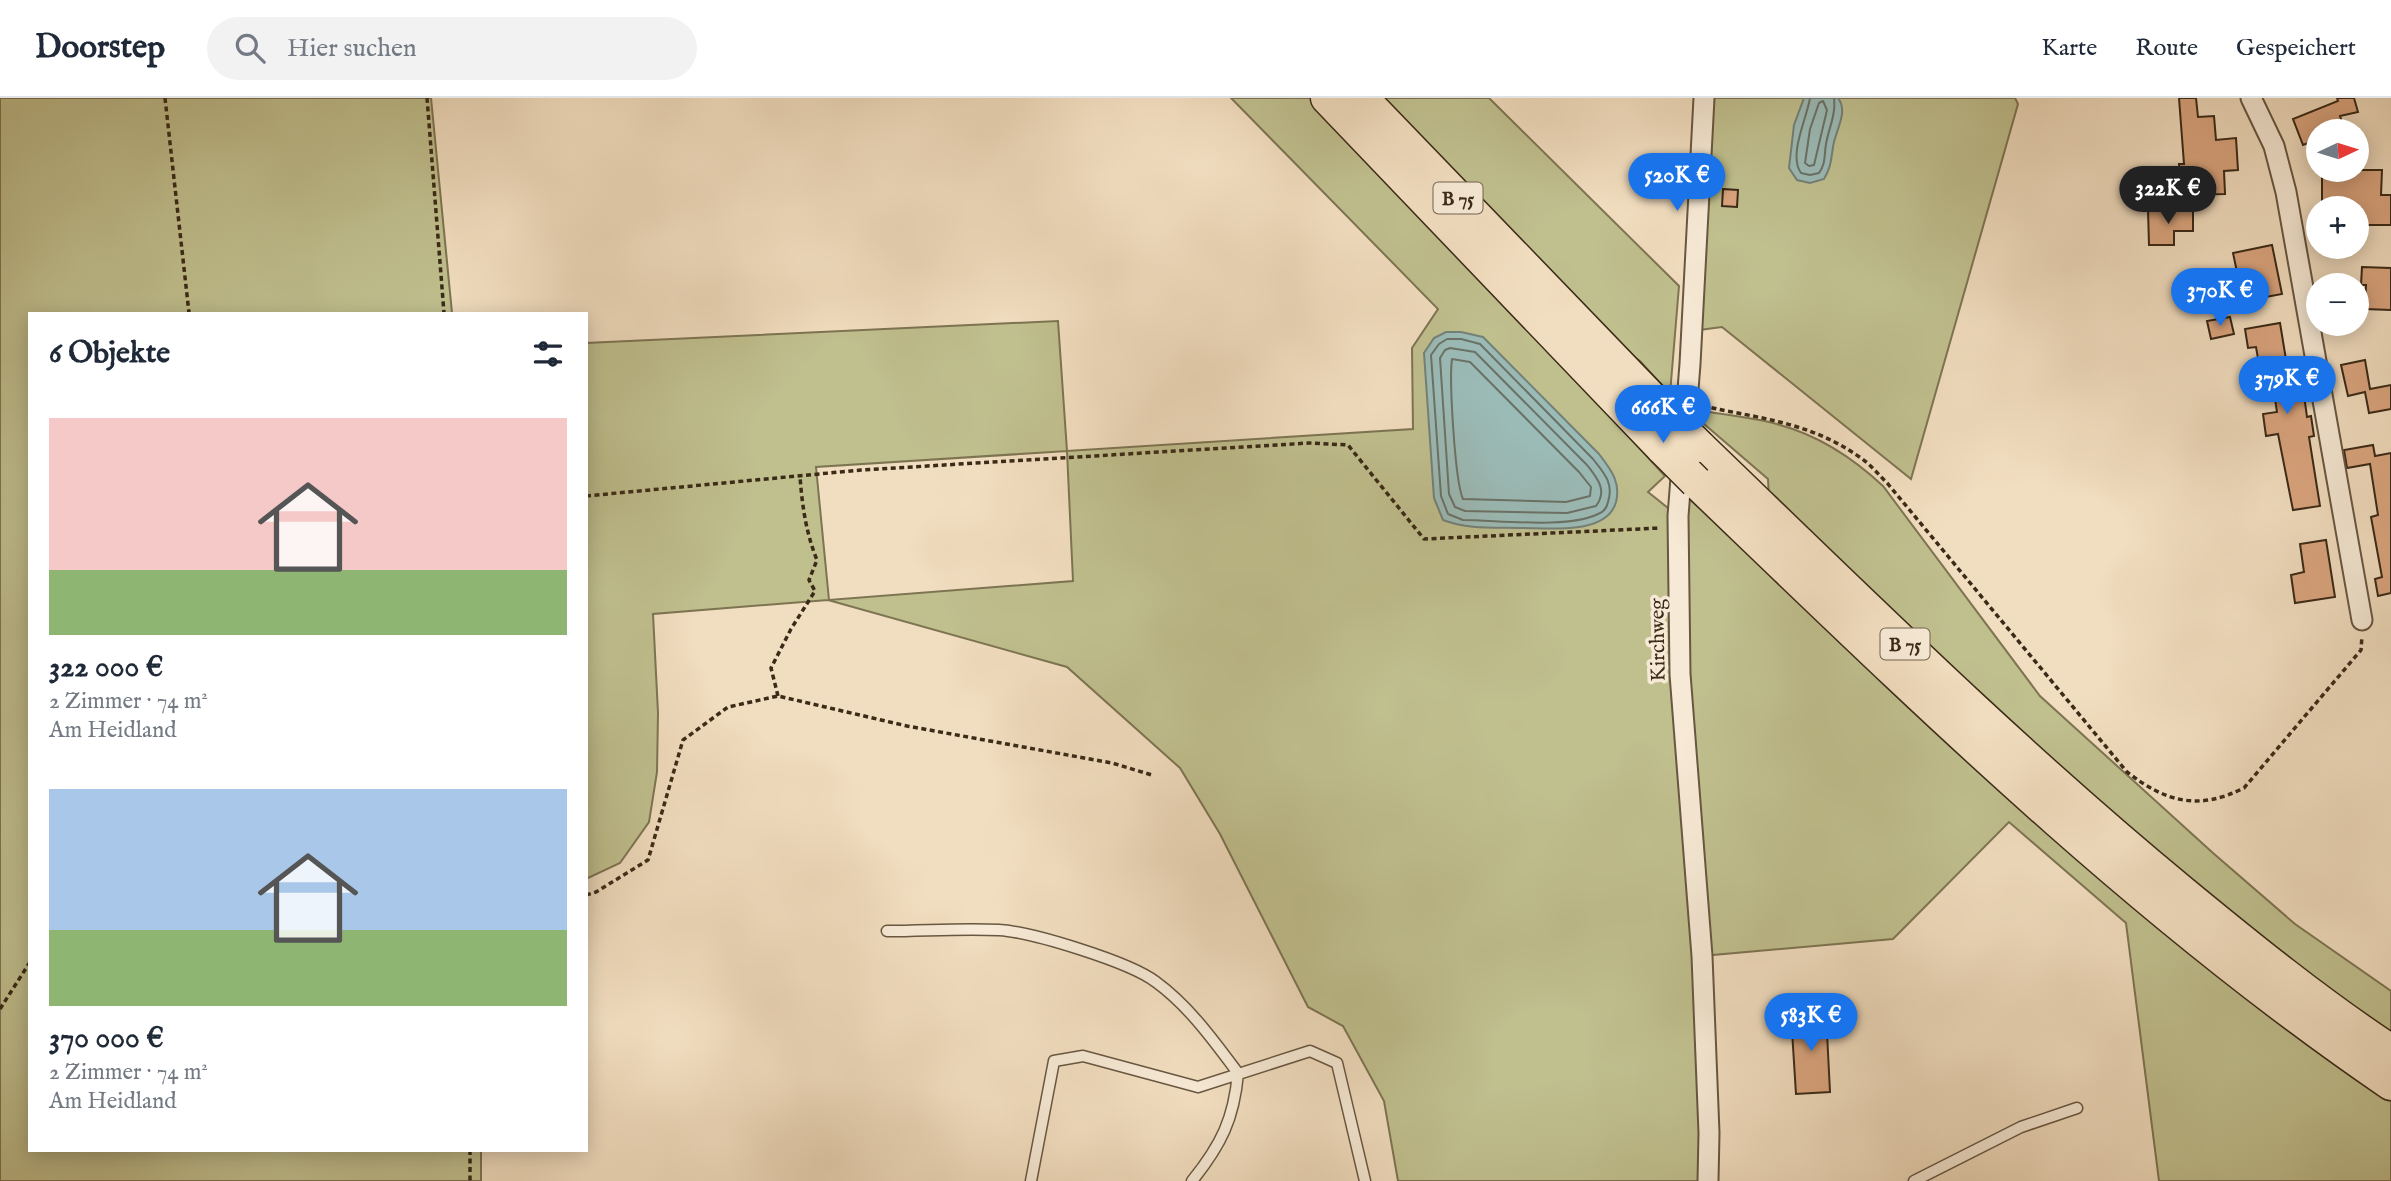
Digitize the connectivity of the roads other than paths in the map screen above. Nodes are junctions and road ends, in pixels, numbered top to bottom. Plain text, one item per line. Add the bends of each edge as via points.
1 (1327, 98) edge
2 (1362, 98) edge
3 (1704, 98) edge
4 (2251, 98) edge
5 (1677, 408) junction
6 (2362, 620) road end
7 (887, 931) dead end
8 (2391, 1051) edge
9 (1238, 1073) junction
10 (2391, 1084) edge
11 (2077, 1108) dead end
12 (1031, 1181) edge
13 (1192, 1181) edge
14 (1365, 1181) edge
15 (1709, 1181) edge
16 (1914, 1181) edge

1 - 10 highway, B 75, bridge via 1663,449 1916,692 2110,867 2249,982
2 - 5 highway, B 75
3 - 5 street, Kirchweg
4 - 6 street via 2274,146 2286,192
5 - 8 highway, B 75, bridge via 1699,446 2115,837 2236,937
5 - 15 street, Kirchweg via 1680,674 1702,956
7 - 9 lane via 1002,930 1122,964 1156,981 1199,1023
9 - 12 lane via 1198,1087 1083,1056 1054,1061
9 - 13 lane via 1235,1105 1213,1155
9 - 14 lane via 1310,1051 1337,1063
11 - 16 lane via 2021,1127

